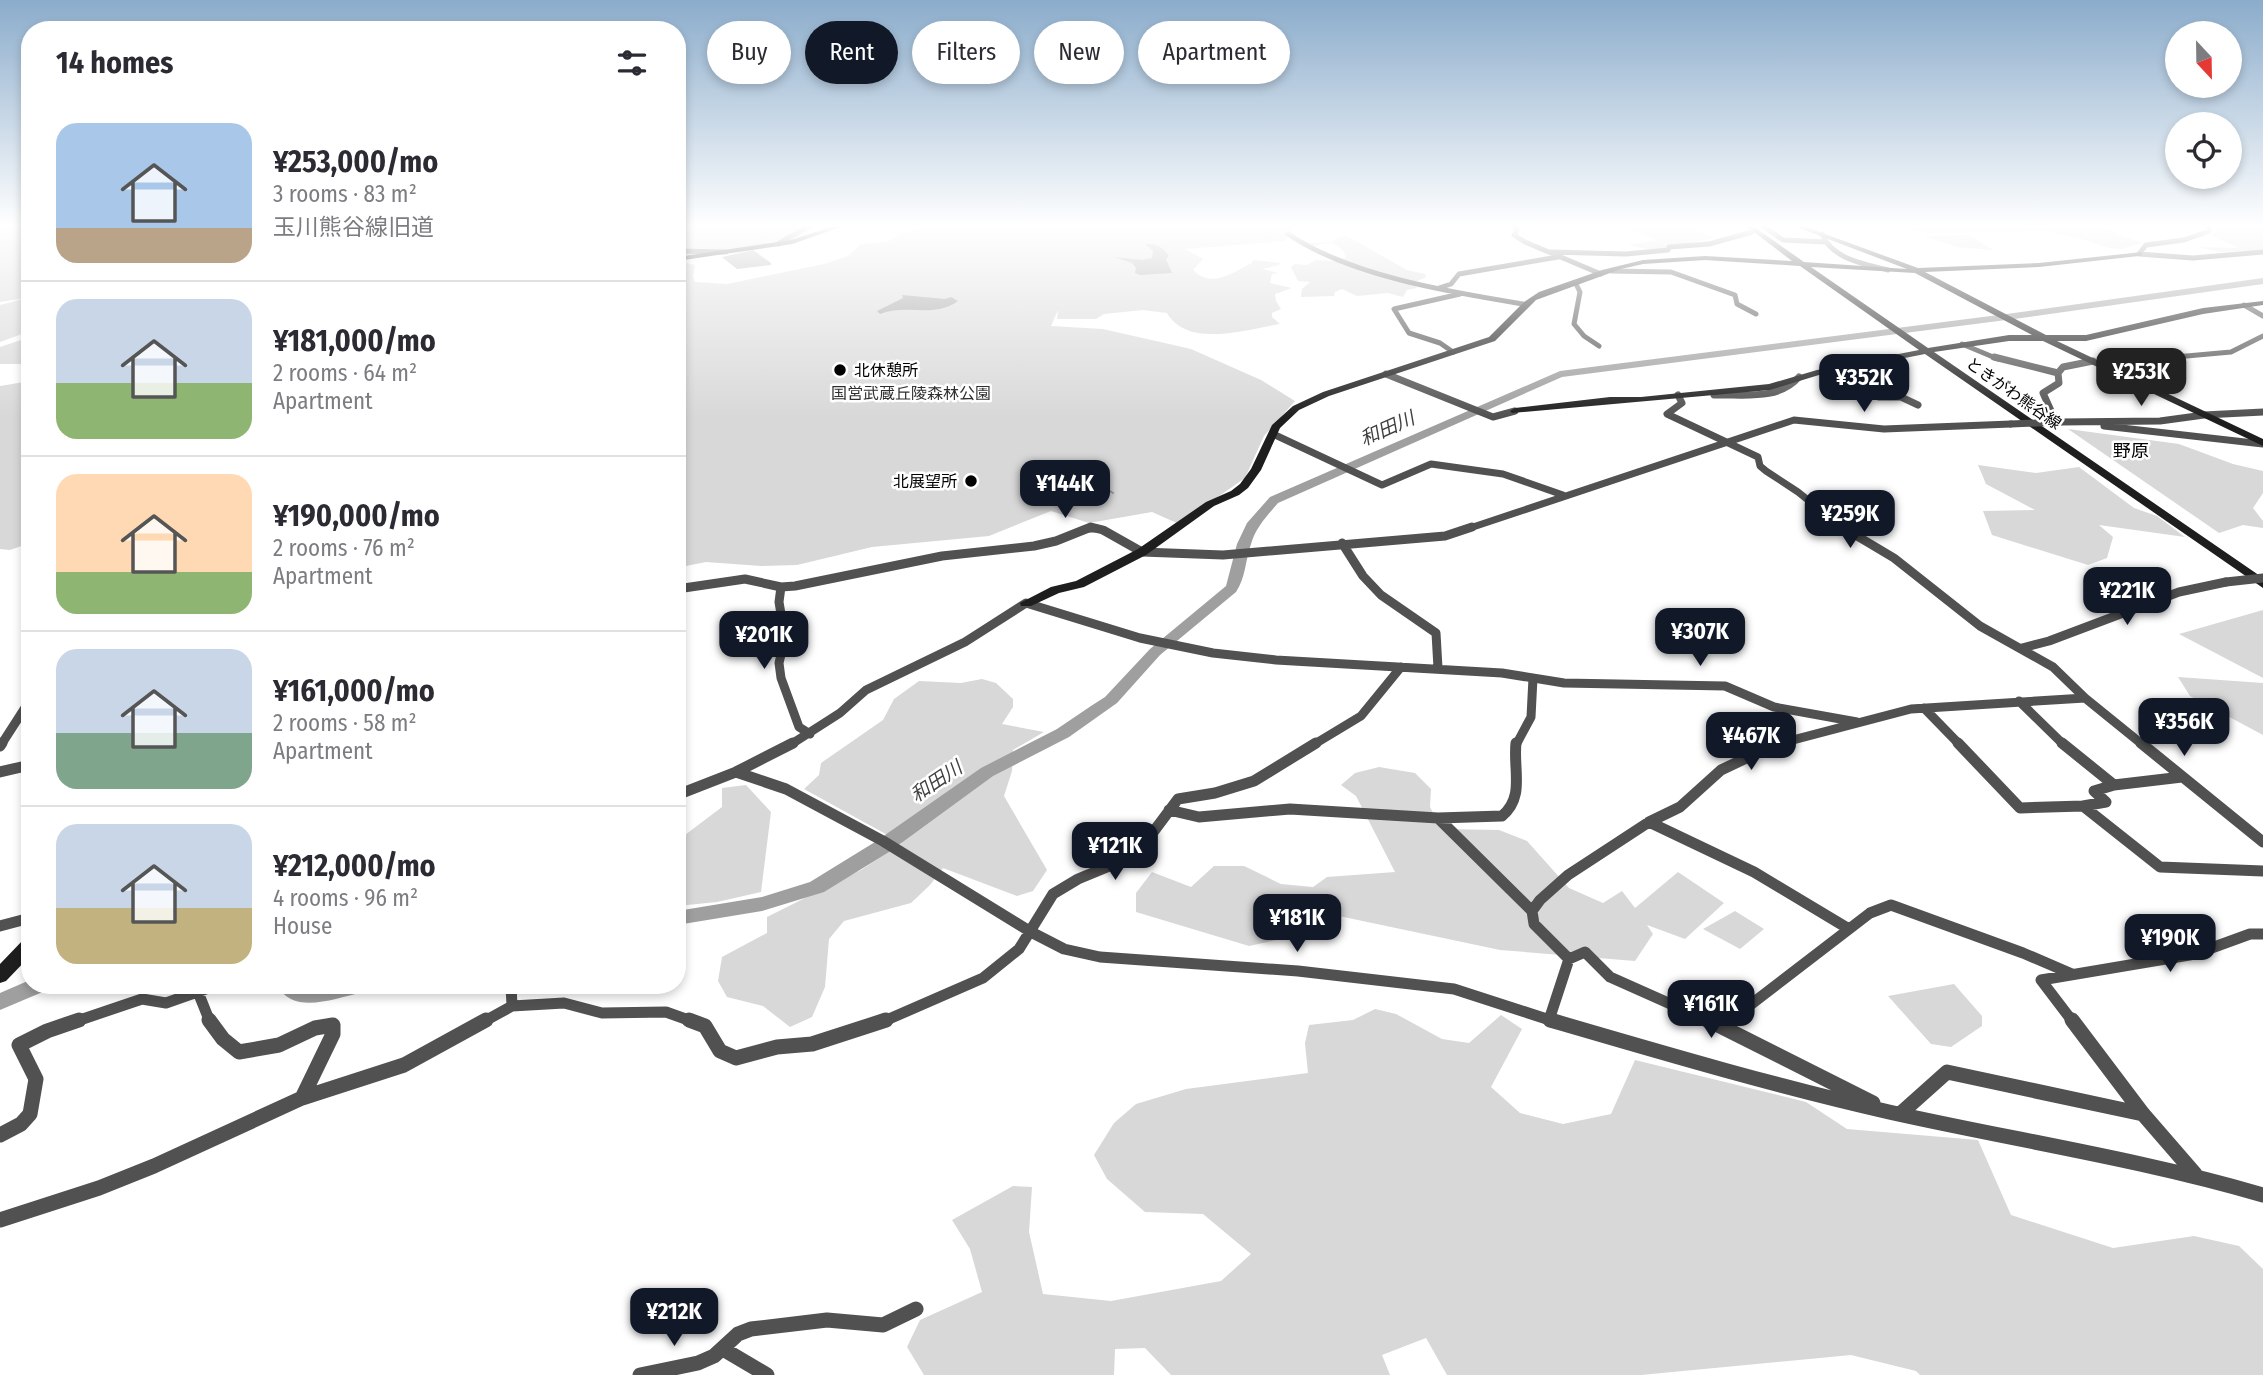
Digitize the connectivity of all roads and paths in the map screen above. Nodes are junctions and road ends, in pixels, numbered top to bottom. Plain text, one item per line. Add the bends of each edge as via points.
1 (1447, 290) edge
2 (1556, 290) edge
3 (1580, 290) edge
4 (1722, 290) edge
5 (1841, 290) edge
6 (1953, 290) edge
7 (1460, 294) junction
8 (2263, 303) edge
9 (1523, 304) junction
10 (2245, 305) junction
11 (1756, 314) dead end
12 (2263, 316) edge
13 (2263, 336) edge
14 (2048, 340) junction
15 (1962, 344) junction
16 (1599, 346) dead end
17 (1928, 350) junction
18 (1452, 352) junction
19 (2093, 361) junction
20 (1835, 369) junction
21 (2058, 373) junction
22 (1386, 374) junction
23 (2124, 377) junction
24 (1678, 395) junction
25 (1918, 405) dead end
26 (1515, 411) joint
27 (2263, 412) edge
28 (2204, 415) junction
29 (2079, 421) junction
30 (2060, 422) junction
31 (1273, 434) junction
32 (1726, 440) junction
33 (2263, 444) edge
34 (1563, 495) junction
35 (1342, 543) junction
36 (1142, 552) junction
37 (2263, 577) edge
38 (2263, 584) edge
39 (781, 587) junction
40 (686, 588) edge
41 (1026, 603) junction
42 (2022, 648) junction
43 (1401, 667) junction
44 (1438, 668) junction
45 (1533, 678) junction
46 (2085, 698) junction
47 (2019, 701) junction
48 (1924, 708) junction
49 (21, 714) edge
50 (1857, 722) junction
51 (810, 734) junction
52 (0, 746) edge
53 (21, 767) edge
54 (0, 772) edge
55 (736, 772) junction
56 (2182, 777) junction
57 (2114, 785) junction
58 (686, 791) edge
59 (2083, 806) junction
60 (1169, 810) junction
61 (1438, 818) junction
62 (1649, 822) junction
63 (2263, 842) edge
64 (2263, 871) edge
65 (1532, 911) junction
66 (21, 920) edge
67 (0, 926) edge
68 (1849, 929) junction
69 (1031, 932) junction
70 (2263, 934) edge
71 (21, 941) edge
72 (21, 954) edge
73 (1569, 958) junction
74 (0, 963) edge
75 (2072, 974) junction
76 (0, 976) edge
77 (192, 994) edge
78 (199, 994) edge
79 (511, 994) edge
80 (512, 1006) junction
81 (1549, 1020) junction
82 (1722, 1027) junction
83 (302, 1098) junction
84 (1895, 1113) junction
85 (2143, 1114) junction
86 (0, 1135) edge
87 (2195, 1175) junction
88 (2263, 1195) edge
89 (0, 1220) edge
90 (916, 1309) dead end
91 (723, 1349) junction
92 (640, 1375) edge
93 (767, 1375) edge

1 - 7 street
2 - 9 street
3 - 16 street via 1574,324
4 - 11 street
5 - 17 street, ときがわ熊谷線
6 - 14 street
7 - 9 street
7 - 18 street via 1394,309 1409,333
8 - 10 street
9 - 18 street via 1499,334
10 - 12 street
10 - 14 street via 2086,338
13 - 23 street via 2248,348 2229,354 2138,361 2127,366
14 - 15 street via 2009,338
14 - 19 street
15 - 17 street
15 - 21 street via 2003,361
17 - 20 street
17 - 37 street, ときがわ熊谷線
17 - 38 street, ときがわ熊谷線
18 - 22 street
19 - 21 street via 2063,367
19 - 23 street
20 - 24 street via 1770,387
20 - 25 street via 1879,397 1901,397
21 - 30 street via 2059,383 2043,393
22 - 26 street via 1493,417
22 - 31 street via 1312,399 1287,415
23 - 28 street
24 - 26 street
24 - 32 street via 1682,403 1667,414
27 - 28 street
28 - 29 street via 2160,421
28 - 33 street
29 - 30 street
29 - 33 street
30 - 32 street, bridge via 1885,429 1794,420
31 - 34 street via 1382,485 1431,464 1503,474
31 - 36 street via 1244,486
32 - 34 street
32 - 42 street via 1758,457 1766,471 1852,535 1894,558 1962,614
34 - 35 street via 1445,536
35 - 36 street via 1223,555
35 - 44 street via 1375,590 1436,633
36 - 39 street via 1091,527 1034,546 942,556
36 - 41 street via 1080,584
37 - 42 street, bridge via 2179,592
39 - 40 street via 745,579
39 - 51 street via 785,638 781,678 799,727
41 - 43 street via 1140,638 1213,653
41 - 51 street via 965,642 866,690
42 - 46 street via 2053,667
43 - 44 street
43 - 60 street via 1361,716 1254,780 1178,799
44 - 45 street
45 - 50 street via 1601,685 1725,686 1774,707
45 - 61 street via 1530,720 1515,747 1518,793 1514,805 1502,816
46 - 47 street
46 - 56 street
47 - 48 street
47 - 57 street via 2073,754
48 - 50 street
48 - 59 street via 2020,808
49 - 52 street
50 - 62 street via 1776,744 1740,760 1721,770 1679,807
51 - 55 street
53 - 54 street
55 - 58 street
55 - 69 street via 786,789 883,841
56 - 57 street
56 - 63 street
57 - 59 street via 2094,791 2106,802
59 - 64 street via 2160,867
60 - 61 street via 1199,817 1290,809
60 - 69 street via 1136,855 1053,894
61 - 65 street
62 - 65 street via 1568,875
62 - 68 street via 1754,872
65 - 73 street via 1534,924
66 - 67 street
68 - 75 street via 1879,907 1891,905
68 - 82 street
69 - 80 street via 1019,949 983,978 891,1018 812,1044 736,1058 720,1051 705,1026 666,1012 602,1013 564,1003
69 - 81 street via 1064,949 1100,957 1298,971 1454,989
70 - 75 street via 2250,934 2195,954
71 - 74 street
72 - 76 street
73 - 81 street
73 - 82 street via 1585,952 1611,977
75 - 85 street via 2041,980
77 - 86 street via 166,1003 142,999 19,1045 36,1079 30,1114
78 - 83 street via 206,1019 239,1052 275,1045 326,1024 333,1026
79 - 80 street
80 - 83 street via 404,1065
81 - 84 street via 1776,1085
82 - 84 street
83 - 89 street via 155,1166
84 - 85 street via 1947,1072
84 - 87 street
85 - 87 street
87 - 88 street
90 - 91 street via 883,1325 827,1320 751,1329
91 - 92 street via 698,1363
91 - 93 street

